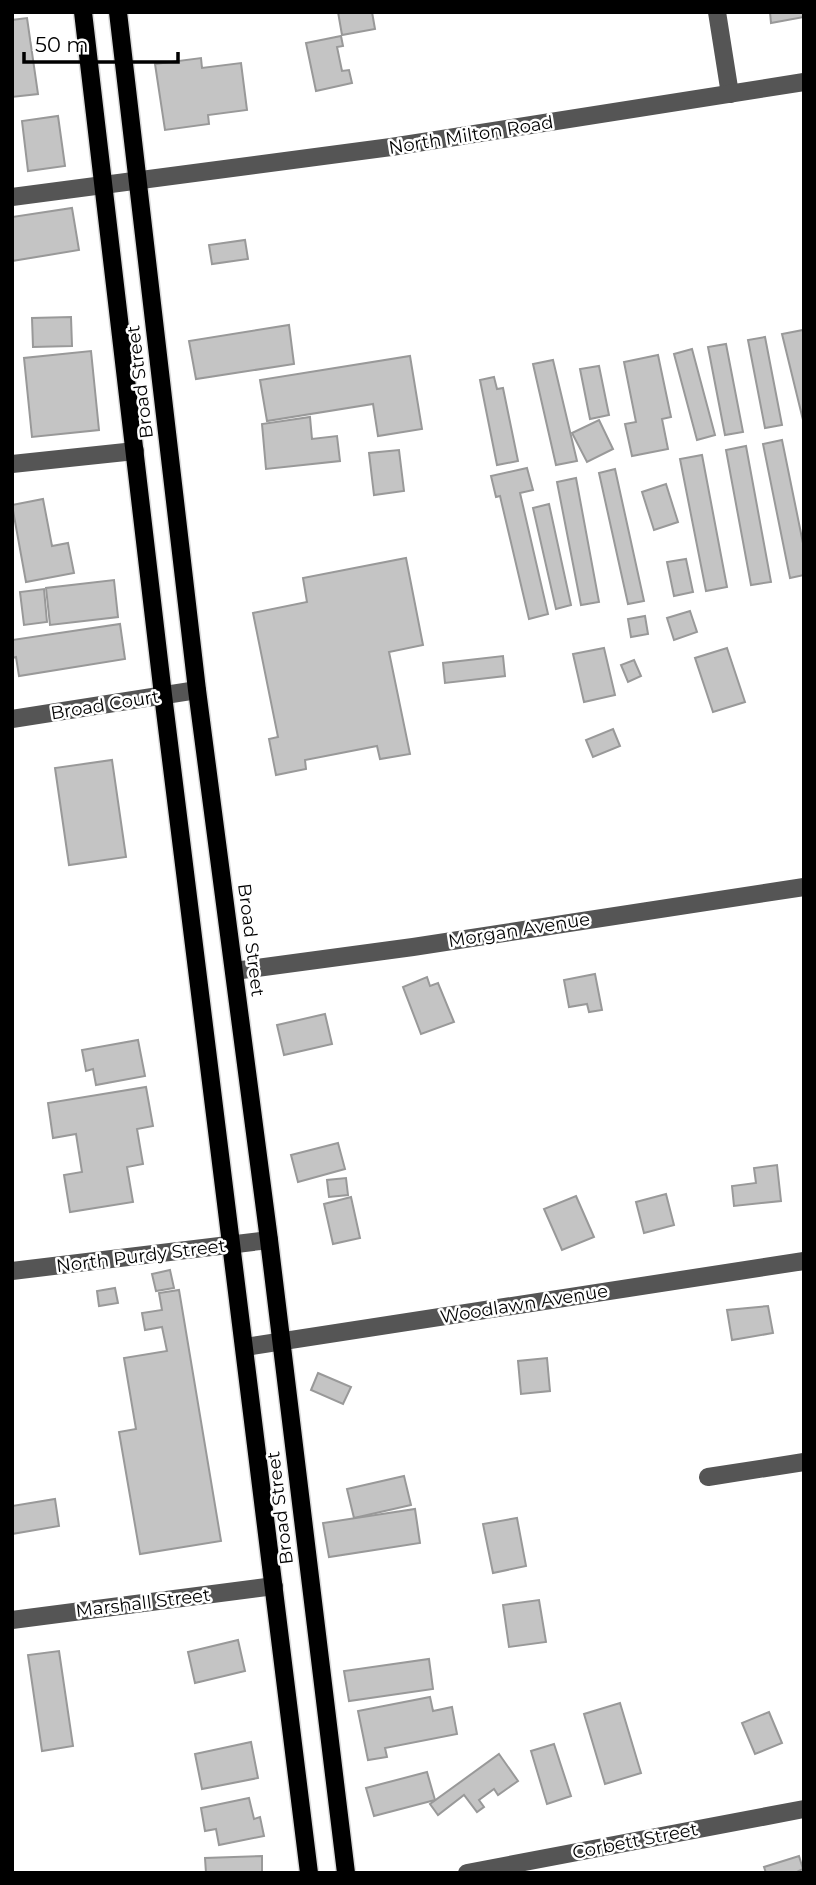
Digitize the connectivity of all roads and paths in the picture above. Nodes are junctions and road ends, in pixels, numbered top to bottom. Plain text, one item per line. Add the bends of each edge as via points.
1 (83, 12) edge
2 (117, 12) edge
3 (717, 12) edge
4 (804, 82) edge
5 (730, 94) junction
6 (138, 180) junction
7 (104, 185) junction
8 (12, 197) edge
9 (135, 451) junction
10 (12, 464) edge
11 (197, 690) junction
12 (163, 695) junction
13 (12, 719) edge
14 (804, 887) edge
15 (234, 971) junction
16 (269, 1240) junction
17 (233, 1245) junction
18 (804, 1261) edge
19 (12, 1271) edge
20 (281, 1341) junction
21 (245, 1346) junction
22 (804, 1462) edge
23 (708, 1477) dead end
24 (274, 1586) junction
25 (12, 1620) edge
26 (804, 1809) edge
27 (309, 1873) edge
28 (346, 1873) edge
29 (467, 1873) edge

1 - 7 main road, Broad Street
2 - 6 main road, Broad Street
3 - 5 street
4 - 5 street, North Milton Road
5 - 6 street, North Milton Road via 391,147
6 - 7 street, North Milton Road
6 - 11 main road, Broad Street
7 - 8 street, North Milton Road
7 - 9 main road, Broad Street
9 - 10 street
9 - 12 main road, Broad Street
11 - 12 street, Broad Court
11 - 15 main road, Broad Street
12 - 13 street, Broad Court
12 - 17 main road, Broad Street
14 - 15 street, Morgan Avenue
15 - 16 main road, Broad Street
16 - 17 street, North Purdy Street
16 - 20 main road, Broad Street
17 - 19 street, North Purdy Street
17 - 21 main road, Broad Street
18 - 20 street, Woodlawn Avenue
20 - 21 street, Woodlawn Avenue
20 - 28 main road, Broad Street
21 - 24 main road, Broad Street
22 - 23 street
24 - 25 street, Marshall Street
24 - 27 main road, Broad Street
26 - 29 street, Corbett Street

